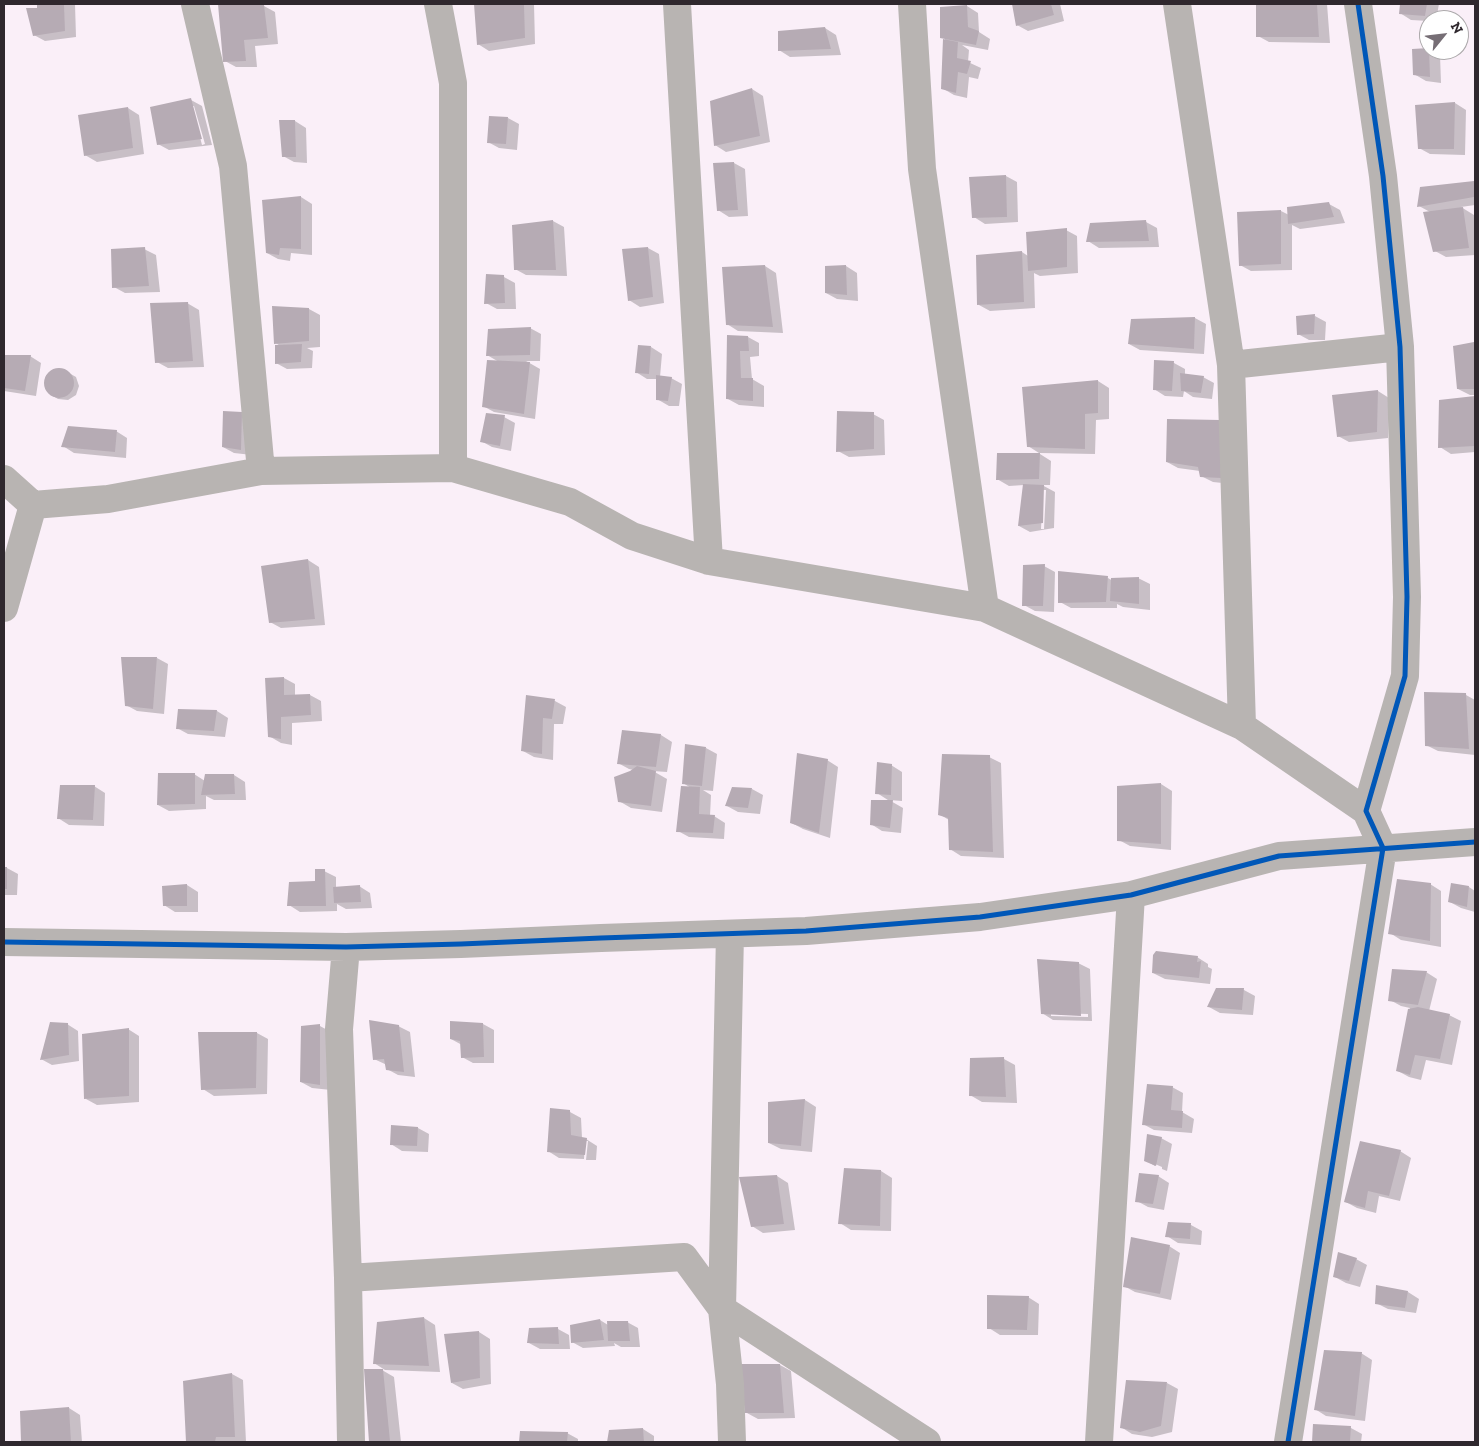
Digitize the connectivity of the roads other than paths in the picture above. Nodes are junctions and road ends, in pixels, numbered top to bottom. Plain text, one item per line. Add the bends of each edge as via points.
1 (195, 4) edge
2 (438, 4) edge
3 (677, 4) edge
4 (912, 4) edge
5 (1177, 4) edge
6 (1358, 4) edge
7 (1400, 347) junction
8 (1231, 365) junction
9 (453, 468) junction
10 (261, 471) junction
11 (4, 479) edge
12 (33, 505) junction
13 (709, 561) junction
14 (4, 608) edge
15 (985, 608) junction
16 (1242, 726) junction
17 (1366, 811) junction
18 (1475, 842) edge
19 (1383, 848) junction
20 (1131, 895) junction
21 (730, 934) junction
22 (4, 942) edge
23 (346, 946) junction
24 (348, 1278) junction
25 (722, 1309) junction
26 (351, 1442) edge
27 (732, 1442) edge
28 (927, 1442) edge
29 (1099, 1442) edge
30 (1288, 1442) edge

1 - 10 street via 233,166
2 - 9 street via 453,83
3 - 13 street
4 - 15 street via 922,168
5 - 8 street
6 - 7 street via 1383,176
7 - 8 street
7 - 17 street via 1406,676
8 - 16 street
9 - 10 street
9 - 13 street via 570,502 632,536
10 - 12 street via 108,499
11 - 12 street
12 - 14 street
13 - 15 street
15 - 16 street
16 - 17 street
17 - 19 street
18 - 19 street
19 - 20 street via 1279,856
19 - 30 street
20 - 21 street via 980,917 806,932
20 - 29 street
21 - 23 street
21 - 25 street
22 - 23 street
23 - 24 street via 340,1030
24 - 25 street via 684,1257
24 - 26 street
25 - 27 street
25 - 28 street

